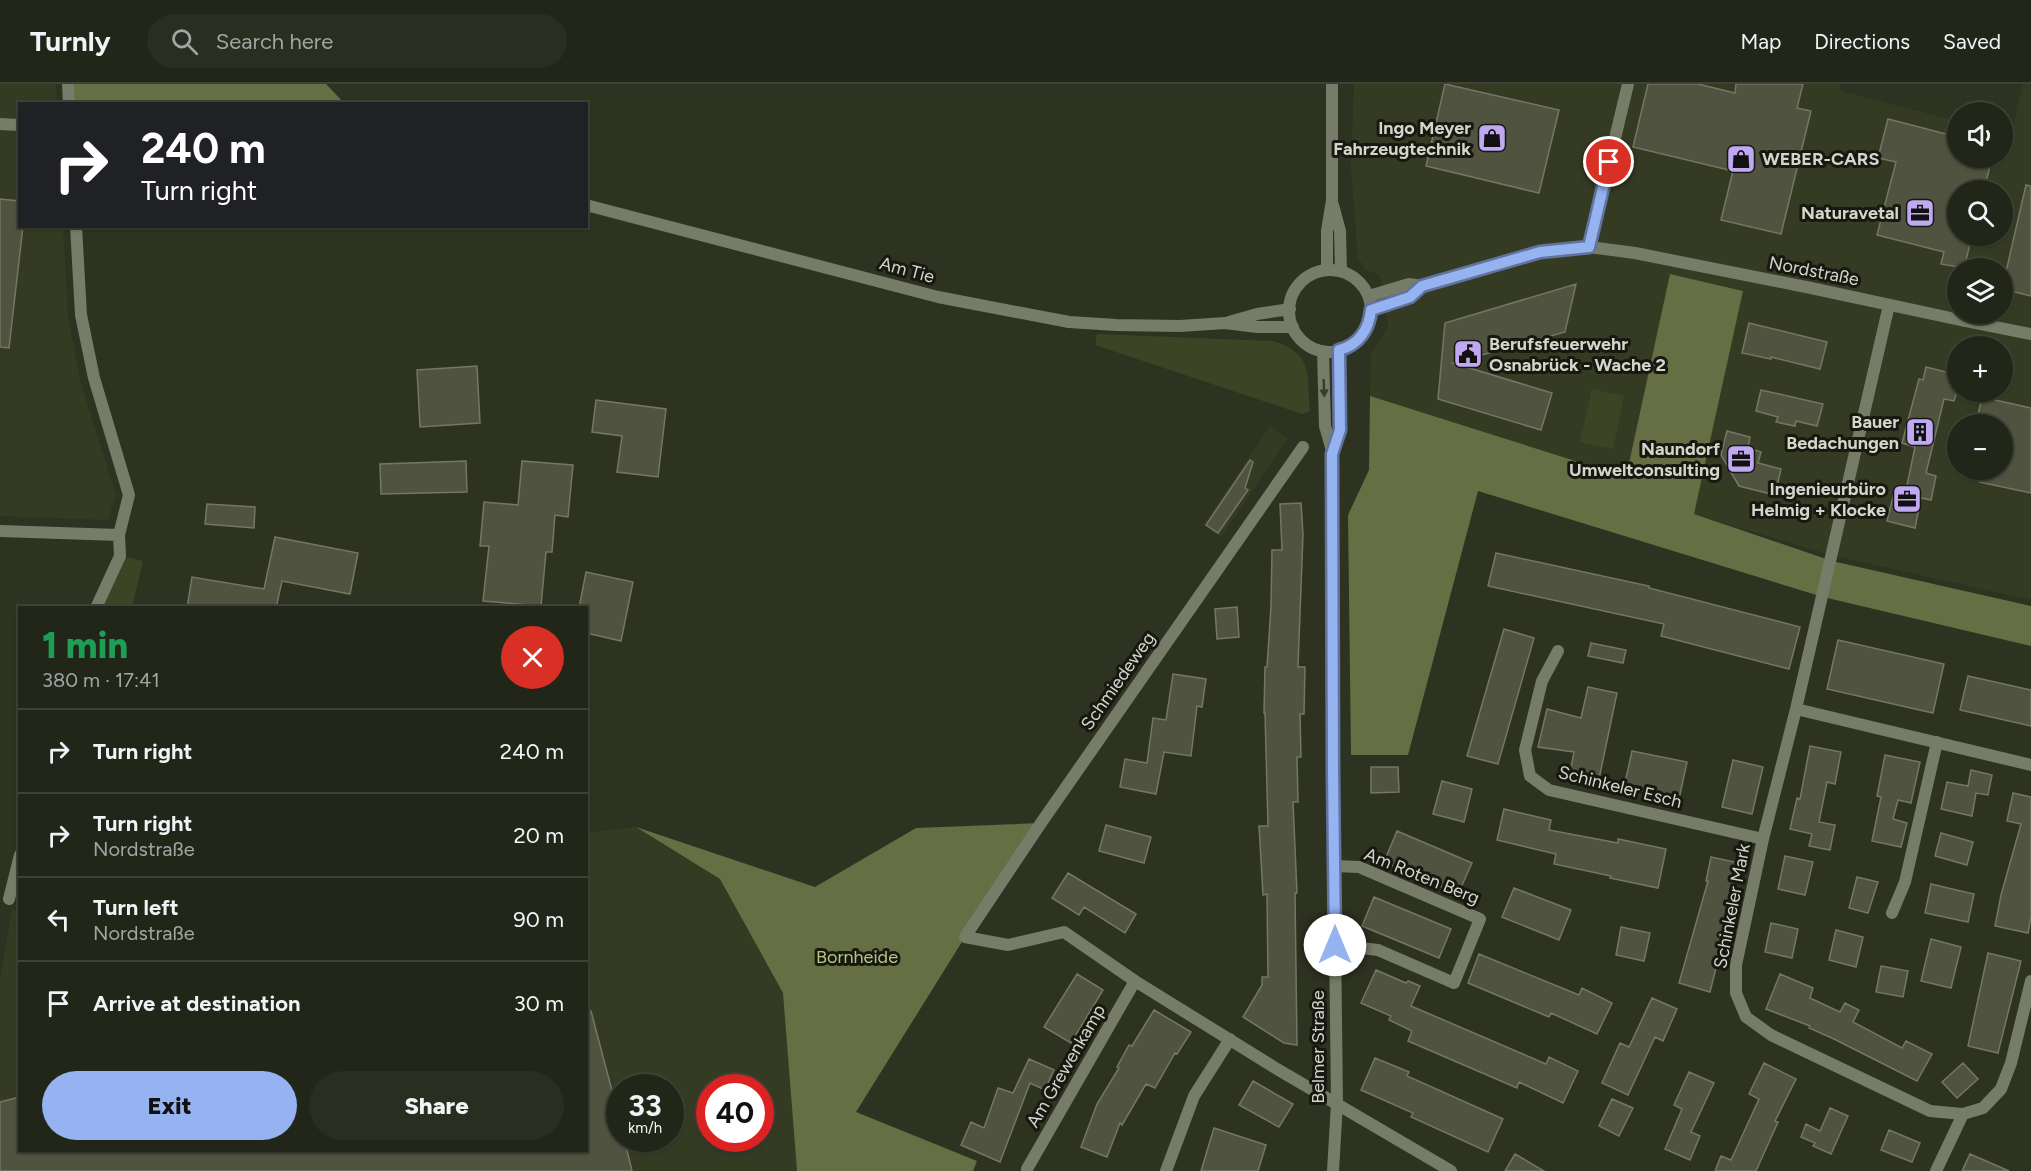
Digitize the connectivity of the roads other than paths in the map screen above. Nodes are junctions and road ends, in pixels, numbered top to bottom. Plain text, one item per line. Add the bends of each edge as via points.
1 (68, 84) edge
2 (1332, 84) edge
3 (1628, 84) edge
4 (69, 102) edge
5 (0, 124) edge
6 (18, 125) edge
7 (1332, 201) junction
8 (588, 206) edge
9 (76, 228) edge
10 (1589, 247) junction
11 (1327, 270) junction
12 (1341, 271) junction
13 (1422, 286) junction
14 (1369, 296) junction
15 (1890, 305) junction
16 (1290, 309) junction
17 (1371, 310) junction
18 (1225, 324) junction
19 (1293, 327) junction
20 (2031, 334) edge
21 (1339, 350) junction
22 (1323, 351) junction
23 (1303, 447) dead end
24 (1332, 454) junction
25 (0, 531) edge
26 (119, 535) junction
27 (97, 606) edge
28 (1558, 651) dead end
29 (1796, 709) junction
30 (1937, 742) junction
31 (2031, 765) edge
32 (1763, 839) junction
33 (18, 863) edge
34 (1335, 866) junction
35 (9, 899) dead end
36 (1892, 913) dead end
37 (1335, 945) junction
38 (1136, 981) junction
39 (2031, 981) edge
40 (1230, 1039) junction
41 (1337, 1103) junction
42 (1963, 1114) junction
43 (1027, 1169) dead end
44 (1166, 1171) edge
45 (1333, 1171) edge
46 (1451, 1171) edge
47 (1936, 1171) edge

1 - 4 street
2 - 7 street
3 - 10 street
5 - 6 street
7 - 11 street
7 - 12 street via 1340,231
8 - 18 street, Am Tie via 938,297 1069,322
9 - 26 street via 81,315 94,378 129,495
10 - 13 street, Nordstraße via 1540,252
10 - 15 street, Nordstraße
11 - 12 street
11 - 16 street via 1317,272 1296,288
12 - 14 street via 1362,284
13 - 14 street, Nordstraße via 1409,284
13 - 17 street, Nordstraße via 1410,297
14 - 17 street
15 - 20 street, Nordstraße
15 - 29 street, Schinkeler Mark
16 - 18 street, Am Tie
16 - 19 street
17 - 21 street via 1363,336
18 - 19 street, Am Tie
19 - 22 street via 1300,339
21 - 22 street
21 - 24 street, Belmer Straße via 1340,430
22 -> 24 street, Belmer Straße via 1325,426
23 - 38 street, Schmiedeweg via 965,937 1008,945 1064,932
24 - 34 street, Belmer Straße
25 - 26 street
26 - 27 street via 120,556
28 - 32 street, Schinkeler Esch via 1542,681 1525,750 1530,776 1549,790
29 - 30 street
29 - 32 street, Schinkeler Mark
30 - 31 street
30 - 36 street via 1905,882
32 - 42 street, Schinkeler Mark via 1736,965 1736,993 1746,1017 1771,1035 1930,1111
33 - 35 street
34 - 37 street, Belmer Straße
34 - 37 street, Am Roten Berg via 1359,867 1480,919 1454,983 1378,950
37 - 41 street, Belmer Straße
38 - 40 street
38 - 43 street, Am Grewenkamp
39 - 42 street via 2001,1089 1983,1107
40 - 41 street
40 - 44 street via 1194,1096
41 - 45 street, Belmer Straße
41 - 46 street
42 - 47 street

